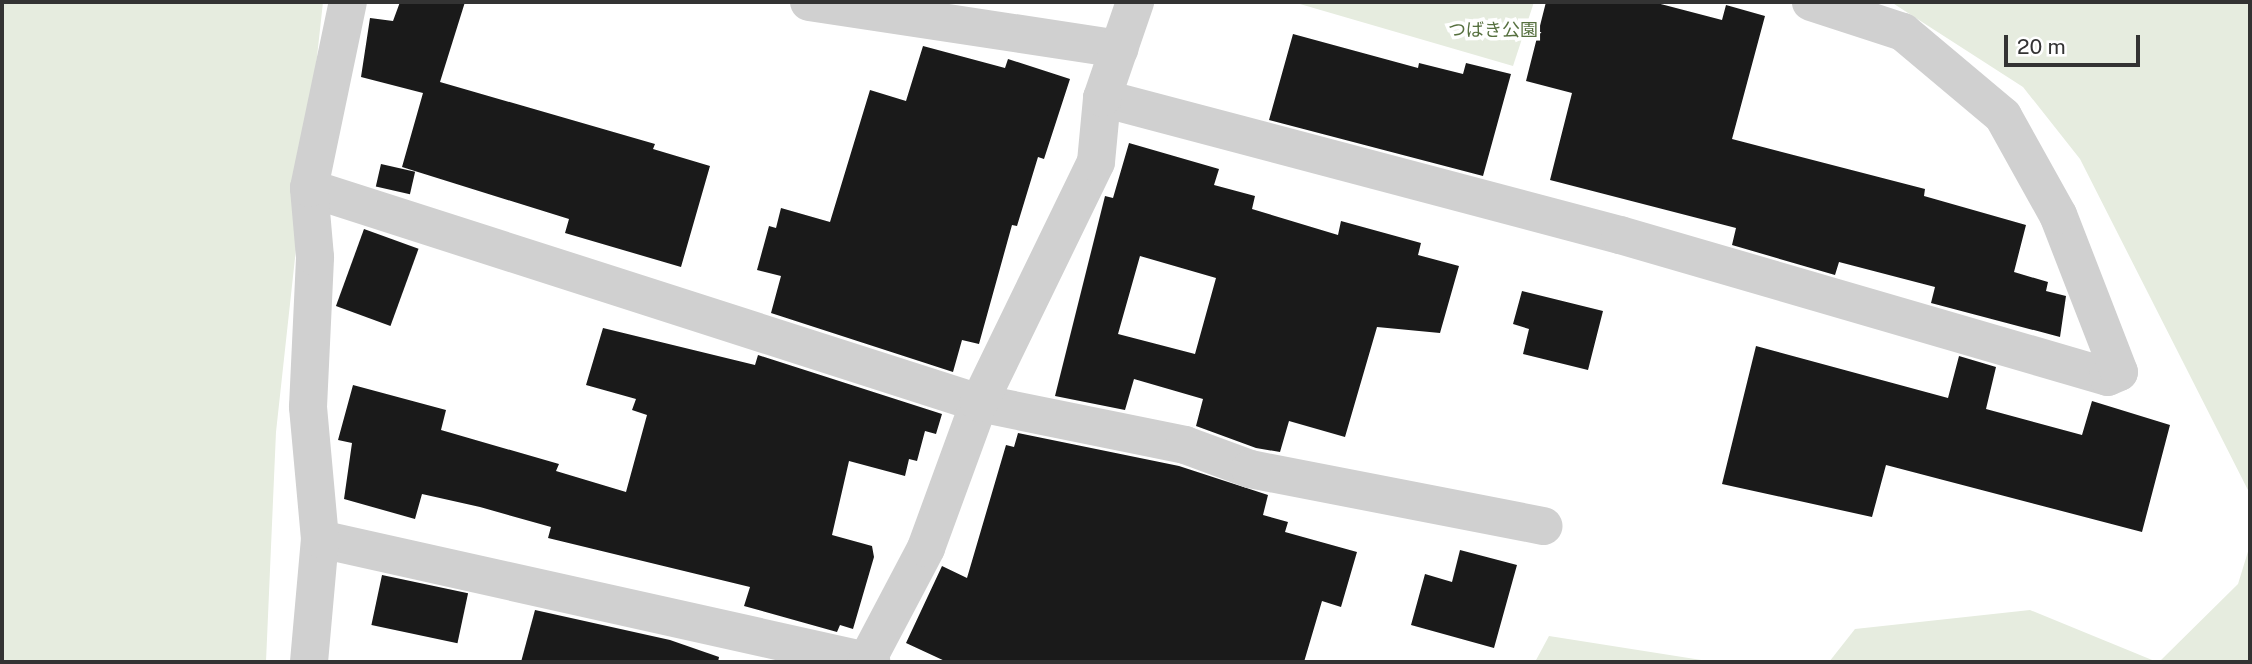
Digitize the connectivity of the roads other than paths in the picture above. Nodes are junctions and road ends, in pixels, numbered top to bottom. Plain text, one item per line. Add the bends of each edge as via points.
1 (348, 2) edge
2 (808, 2) edge
3 (1135, 2) edge
4 (1811, 2) edge
5 (1119, 49) junction
6 (1102, 98) junction
7 (309, 188) junction
8 (979, 403) junction
9 (1544, 526) dead end
10 (320, 539) junction
11 (309, 662) edge
12 (868, 662) edge

1 - 7 street
2 - 5 street
3 - 5 street
4 - 6 street via 1903,32 2003,116 2058,215 2119,372 2108,377 1620,235
5 - 6 street
6 - 8 street via 1096,162
7 - 8 street
7 - 10 street via 315,257 308,407
8 - 9 street via 1185,445 1250,469
8 - 12 street via 926,548
10 - 11 street
10 - 12 street

